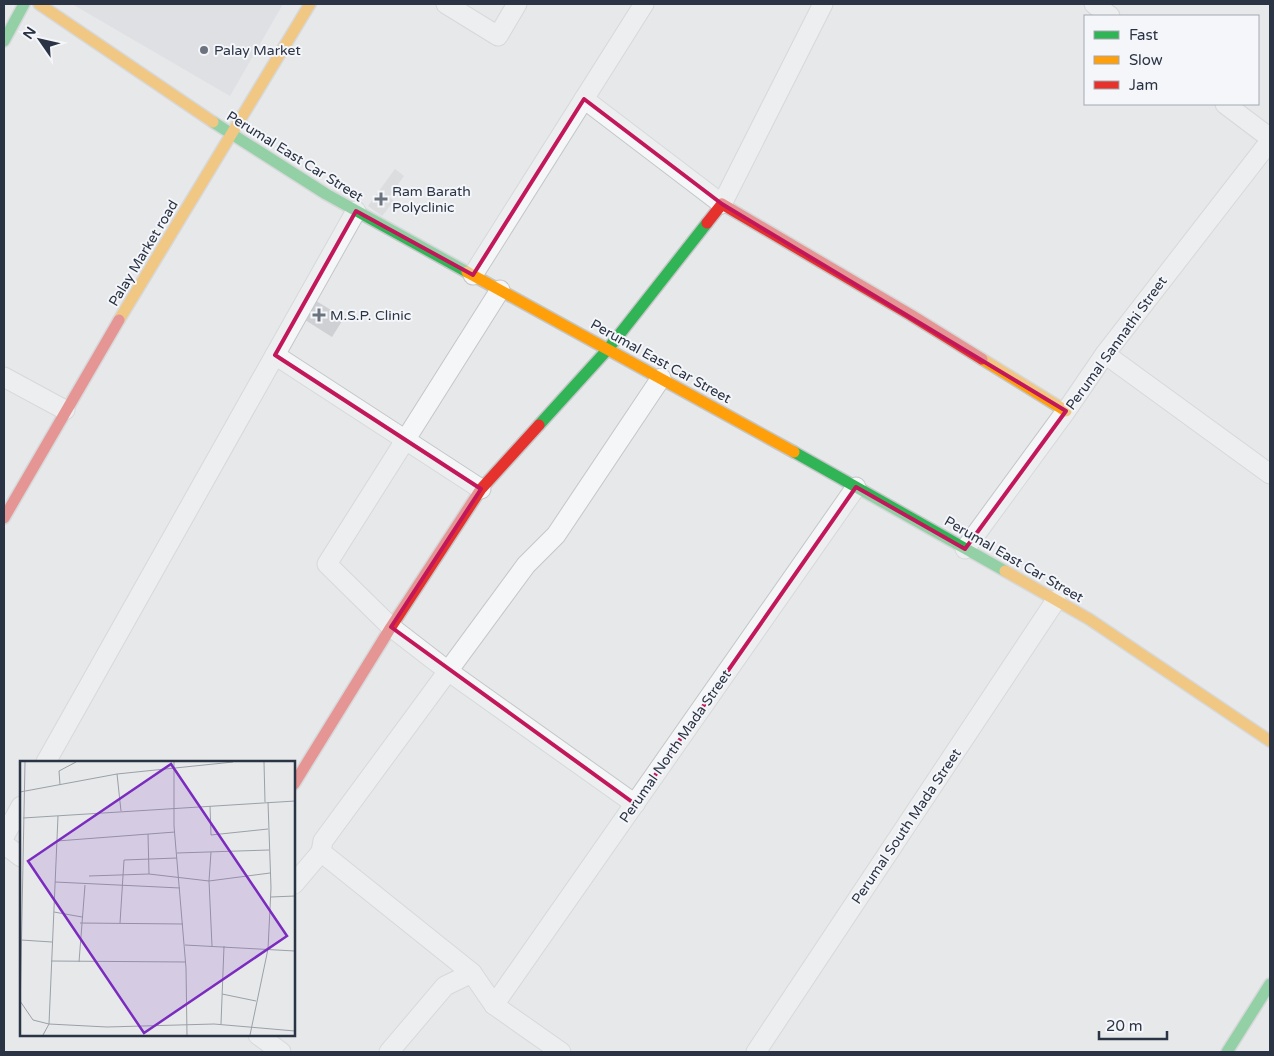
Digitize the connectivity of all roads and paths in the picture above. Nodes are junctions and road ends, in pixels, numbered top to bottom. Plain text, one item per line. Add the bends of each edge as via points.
1 (24, 4) edge
2 (39, 4) edge
3 (310, 4) edge
4 (446, 4) edge
5 (517, 4) edge
6 (644, 4) edge
7 (823, 4) edge
8 (1094, 4) edge
9 (1109, 15) edge
10 (4, 41) edge
11 (584, 99) junction
12 (1226, 105) edge
13 (232, 135) junction
14 (1270, 140) edge
15 (722, 204) junction
16 (356, 211) junction
17 (473, 275) junction
18 (500, 290) junction
19 (608, 349) junction
20 (1105, 354) junction
21 (275, 355) junction
22 (4, 377) edge
23 (662, 378) junction
24 (65, 410) junction
25 (1066, 411) junction
26 (406, 440) junction
27 (1270, 474) edge
28 (856, 487) junction
29 (481, 489) junction
30 (4, 518) edge
31 (965, 549) junction
32 (1056, 600) junction
33 (391, 627) junction
34 (448, 671) junction
35 (1270, 741) edge
36 (47, 761) edge
37 (295, 782) edge
38 (635, 804) junction
39 (20, 808) edge
40 (4, 837) edge
41 (4, 844) edge
42 (321, 852) junction
43 (20, 857) edge
44 (295, 883) edge
45 (472, 973) junction
46 (1270, 984) edge
47 (494, 1005) junction
48 (259, 1036) edge
49 (281, 1052) edge
50 (389, 1052) edge
51 (561, 1052) edge
52 (756, 1052) edge
53 (1227, 1052) edge

1 - 10 street
2 - 13 street, Perumal East Car Street
3 - 13 street, Palay Market road
4 - 5 street via 498,36
6 - 11 street
7 - 15 street
8 - 9 street
11 - 15 street
11 - 17 street
12 - 14 street
13 - 16 street, Perumal East Car Street
13 - 24 street, Palay Market road
14 - 20 street, Perumal Sannathi Street
15 - 19 street
15 - 25 street
16 - 17 street, Perumal East Car Street
16 - 21 street
17 - 18 street, Perumal East Car Street
18 - 19 street, Perumal East Car Street
18 - 26 street
19 - 23 street, Perumal East Car Street
19 - 29 street
20 - 25 street, Perumal Sannathi Street
20 - 27 street
21 - 26 street
21 - 36 street
22 - 24 street
23 - 28 street, Perumal East Car Street
23 - 34 street via 556,534 526,565
24 - 30 street, Palay Market road
25 - 31 street, Perumal Sannathi Street
26 - 29 street
26 - 33 street via 327,564
28 - 31 street, Perumal East Car Street
28 - 38 street, Perumal North Mada Street
29 - 33 street
31 - 32 street, Perumal East Car Street
32 - 35 street, Perumal East Car Street via 1089,618
32 - 52 street, Perumal South Mada Street
33 - 34 street
33 - 37 street
34 - 38 street
34 - 42 street via 323,841
38 - 47 street, Perumal North Mada Street
39 - 40 street
41 - 43 street
42 - 44 street
42 - 45 street
45 - 47 street
45 - 50 street via 445,986
46 - 53 street
47 - 51 street
48 - 49 street

